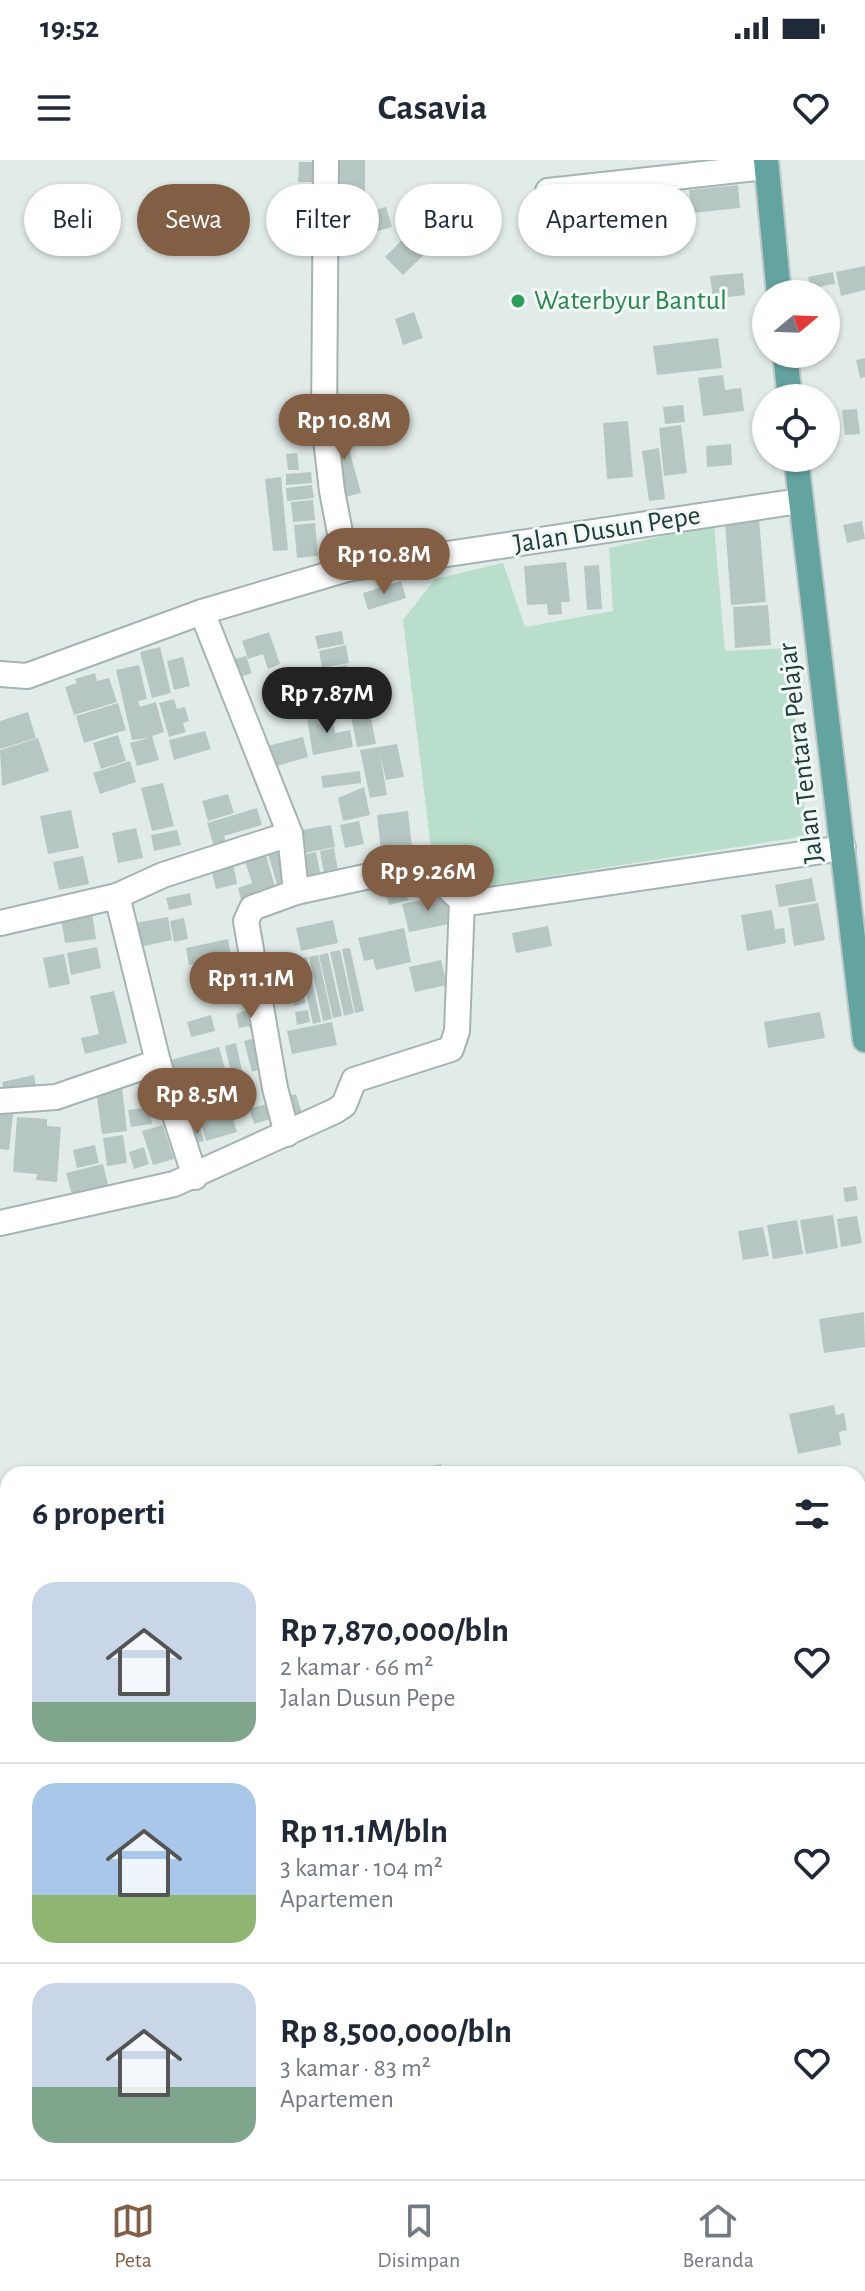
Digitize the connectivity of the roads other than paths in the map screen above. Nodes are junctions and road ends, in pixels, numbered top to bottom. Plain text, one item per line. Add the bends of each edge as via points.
1 (326, 160) edge
2 (766, 164) edge
3 (605, 184) edge
4 (778, 280) edge
5 (797, 472) edge
6 (800, 501) junction
7 (347, 569) junction
8 (202, 612) junction
9 (0, 674) edge
10 (290, 834) junction
11 (843, 848) junction
12 (296, 892) junction
13 (117, 896) junction
14 (462, 901) junction
15 (858, 911) edge
16 (0, 923) edge
17 (865, 1040) edge
18 (158, 1062) junction
19 (0, 1101) edge
20 (287, 1134) junction
21 (195, 1177) junction
22 (0, 1223) edge

1 - 7 street via 324,422
2 - 3 street
2 - 4 main road
5 - 6 main road, Jalan Tentara Pelajar
6 - 7 street, Jalan Dusun Pepe
6 - 11 main road, Jalan Tentara Pelajar
7 - 8 street, Jalan Dusun Pepe
8 - 9 street, Jalan Dusun Pepe via 27,676
8 - 10 street
10 - 12 street
10 - 13 street via 163,875
11 - 14 street
11 - 15 main road, Jalan Tentara Pelajar
12 - 14 street via 420,865 435,872
12 - 20 street via 252,908 246,921
13 - 16 street
13 - 18 street
14 - 20 street via 457,1031 451,1049 354,1080 344,1105
15 - 17 main road, Jalan Tentara Pelajar
18 - 19 street via 56,1097
18 - 21 street
20 - 21 street
21 - 22 street

